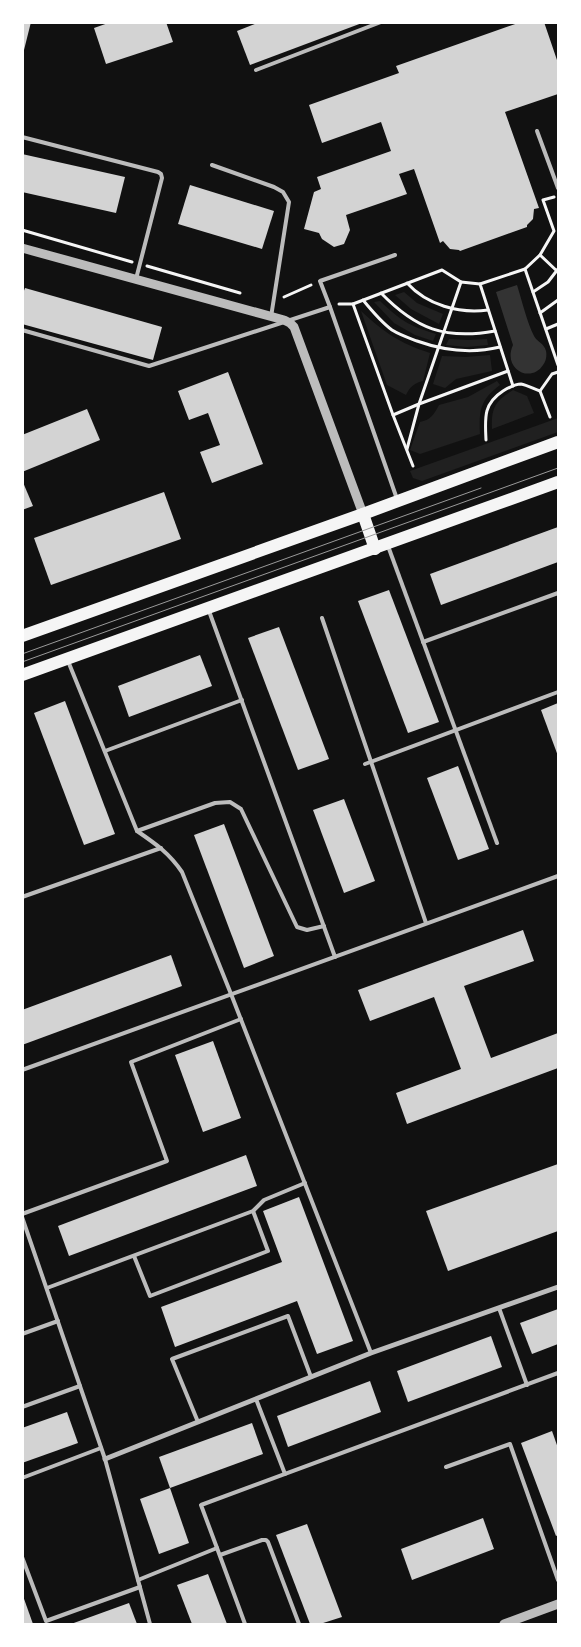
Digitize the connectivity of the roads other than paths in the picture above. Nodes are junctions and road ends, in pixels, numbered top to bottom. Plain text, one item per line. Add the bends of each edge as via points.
1 (381, 22) edge
2 (256, 70) dead end
3 (537, 131) dead end
4 (22, 137) edge
5 (212, 165) dead end
6 (558, 188) edge
7 (22, 248) edge
8 (395, 254) dead end
9 (136, 279) junction
10 (330, 307) junction
11 (271, 316) junction
12 (287, 321) junction
13 (22, 330) edge
14 (558, 442) edge
15 (558, 482) edge
16 (398, 501) junction
17 (363, 514) junction
18 (381, 547) junction
19 (558, 594) edge
20 (208, 608) junction
21 (322, 618) dead end
22 (22, 636) edge
23 (423, 642) junction
24 (67, 658) junction
25 (22, 675) edge
26 (558, 692) edge
27 (242, 700) junction
28 (455, 729) junction
29 (104, 751) junction
30 (372, 760) junction
31 (365, 764) dead end
32 (137, 831) junction
33 (497, 843) dead end
34 (161, 848) junction
35 (558, 876) edge
36 (22, 897) edge
37 (426, 924) junction
38 (324, 926) junction
39 (335, 957) junction
40 (231, 994) junction
41 (241, 1019) junction
42 (22, 1070) edge
43 (305, 1183) junction
44 (254, 1211) junction
45 (22, 1215) edge
46 (134, 1256) junction
47 (558, 1287) edge
48 (47, 1288) junction
49 (499, 1308) junction
50 (58, 1321) junction
51 (22, 1334) edge
52 (371, 1353) junction
53 (558, 1373) edge
54 (311, 1377) junction
55 (527, 1385) junction
56 (80, 1386) junction
57 (256, 1398) junction
58 (22, 1407) edge
59 (198, 1422) junction
60 (101, 1448) junction
61 (105, 1459) junction
62 (446, 1467) dead end
63 (285, 1474) junction
64 (22, 1478) edge
65 (217, 1548) junction
66 (220, 1555) junction
67 (22, 1557) edge
68 (138, 1580) junction
69 (558, 1580) edge
70 (140, 1587) junction
71 (558, 1604) edge
72 (150, 1624) edge
73 (245, 1624) edge
74 (299, 1624) edge
75 (504, 1624) edge

1 - 2 lane
3 - 6 lane
4 - 9 lane via 160,174 162,178
5 - 11 lane via 274,187 283,192 289,202
7 - 9 street
8 - 10 lane via 320,281
9 - 11 street
10 - 12 lane
10 - 16 lane
11 - 12 street
12 - 13 lane via 149,366
12 - 17 street via 294,328
14 - 16 main road
15 - 18 main road
16 - 17 main road
17 - 18 main road
17 - 22 main road
18 - 20 main road
18 - 23 lane
19 - 23 lane
20 - 24 main road
20 - 27 lane
21 - 30 lane
23 - 28 lane
24 - 25 main road
24 - 29 lane
26 - 28 lane
27 - 29 lane
27 - 38 lane
28 - 30 lane
28 - 33 lane
29 - 32 lane
30 - 31 lane
30 - 37 lane
32 - 34 lane
32 - 38 lane via 216,803 230,802 241,809 297,927 307,930
34 - 36 lane
34 - 40 lane via 182,872
35 - 37 lane
37 - 39 lane
38 - 39 lane
39 - 40 lane
40 - 41 lane
40 - 42 lane
41 - 43 lane
41 - 45 lane via 131,1062 167,1161
43 - 44 lane via 264,1200
43 - 52 lane
44 - 46 lane
44 - 46 lane via 268,1251 150,1296
45 - 48 lane
46 - 48 lane
47 - 49 street
48 - 50 lane
49 - 52 street
49 - 55 lane
50 - 51 lane
50 - 56 lane
52 - 54 street
53 - 55 lane
54 - 57 street
54 - 59 lane via 288,1316 172,1359
55 - 63 lane
56 - 58 lane
56 - 60 lane
57 - 59 street
57 - 63 lane
59 - 61 street
60 - 61 lane
60 - 64 lane
61 - 68 lane
62 - 69 lane via 510,1444
63 - 65 lane via 201,1505
65 - 66 lane
65 - 68 lane
66 - 73 lane
66 - 74 lane via 262,1540 268,1542
67 - 70 lane via 46,1621
68 - 70 lane
70 - 72 lane
71 - 75 street

